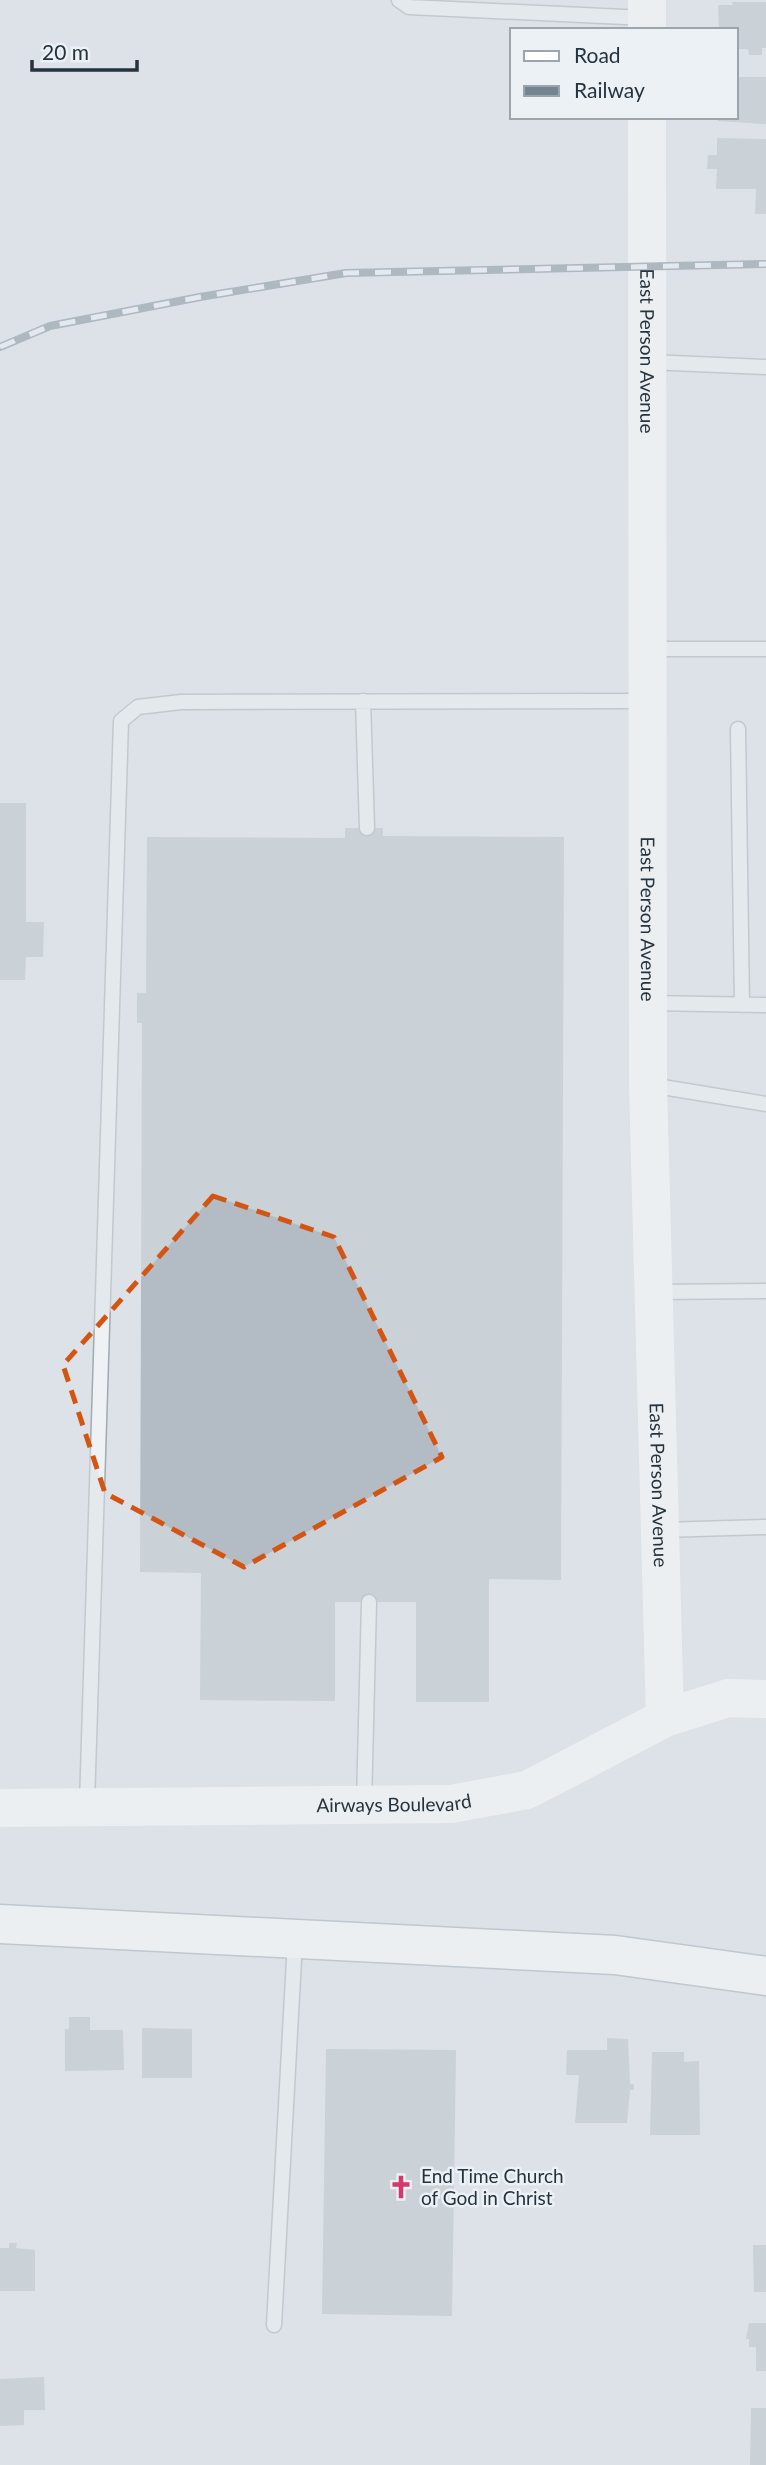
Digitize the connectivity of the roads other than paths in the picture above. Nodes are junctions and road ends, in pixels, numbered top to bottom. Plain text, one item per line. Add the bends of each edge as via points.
1 (400, 0) edge
2 (647, 16) edge
3 (647, 119) edge
4 (648, 362) junction
5 (766, 367) edge
6 (648, 649) junction
7 (766, 649) edge
8 (363, 701) junction
9 (649, 701) junction
10 (738, 729) dead end
11 (367, 828) dead end
12 (648, 1003) junction
13 (742, 1005) junction
14 (766, 1006) edge
15 (649, 1085) junction
16 (766, 1104) edge
17 (766, 1291) edge
18 (654, 1292) junction
19 (766, 1527) edge
20 (661, 1530) junction
21 (369, 1602) dead end
22 (766, 1699) edge
23 (665, 1718) junction
24 (364, 1805) junction
25 (0, 1808) edge
26 (87, 1809) junction
27 (0, 1924) edge
28 (295, 1939) junction
29 (766, 1976) edge
30 (274, 2325) dead end

1 - 2 lane via 409,6 490,13
3 - 4 main road, East Person Avenue
4 - 5 lane
4 - 6 main road, East Person Avenue
6 - 7 lane
6 - 9 main road, East Person Avenue
8 - 9 lane
8 - 11 lane
8 - 26 lane via 181,702 138,707 121,721
9 - 12 main road, East Person Avenue
10 - 13 lane
12 - 13 lane
12 - 15 main road, East Person Avenue
13 - 14 lane
15 - 16 lane
15 - 18 main road, East Person Avenue
17 - 18 lane
18 - 20 main road, East Person Avenue
19 - 20 lane
20 - 23 main road, East Person Avenue
21 - 24 lane
22 - 23 main road, Airways Boulevard via 728,1698
23 - 24 main road, Airways Boulevard via 527,1790 451,1804
24 - 26 main road, Airways Boulevard
25 - 26 main road, Airways Boulevard
27 - 28 main road
28 - 29 main road via 615,1955
28 - 30 lane

